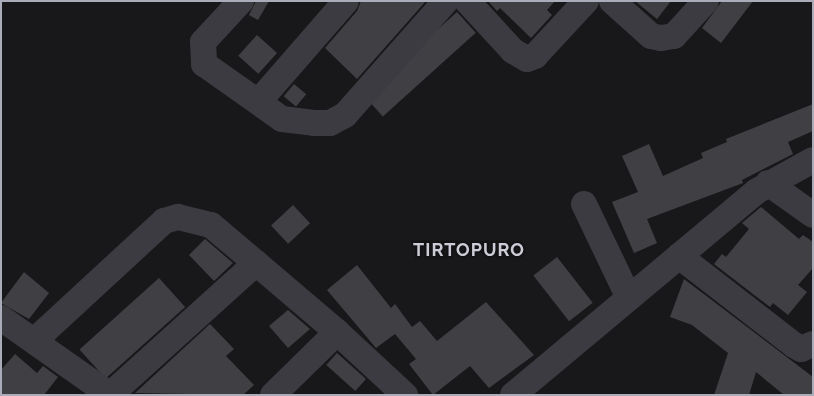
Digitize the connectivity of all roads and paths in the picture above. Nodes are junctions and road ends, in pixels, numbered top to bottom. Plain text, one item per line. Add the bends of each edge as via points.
1 (241, 1) edge
2 (346, 1) edge
3 (446, 1) edge
4 (467, 1) edge
5 (586, 1) edge
6 (612, 1) edge
7 (706, 1) edge
8 (260, 100) junction
9 (813, 160) edge
10 (768, 183) junction
11 (584, 204) dead end
12 (813, 215) edge
13 (679, 256) junction
14 (256, 263) junction
15 (630, 298) junction
16 (1, 318) edge
17 (336, 332) junction
18 (34, 341) junction
19 (813, 344) edge
20 (273, 395) edge
21 (406, 395) edge
22 (512, 395) edge

1 - 8 street via 205,37 201,58 204,64
2 - 8 street
3 - 8 street via 345,116 330,123 298,123 282,119
4 - 5 street via 513,51 527,59 536,56
6 - 7 street via 651,36 661,38 674,36
9 - 10 street
10 - 12 street
10 - 13 street
11 - 15 street
13 - 15 street
13 - 19 street via 794,345 801,349
14 - 17 street
14 - 18 street via 211,225 185,218 164,221
14 - 18 street via 110,395
15 - 22 street
16 - 18 street
17 - 20 street
17 - 21 street

